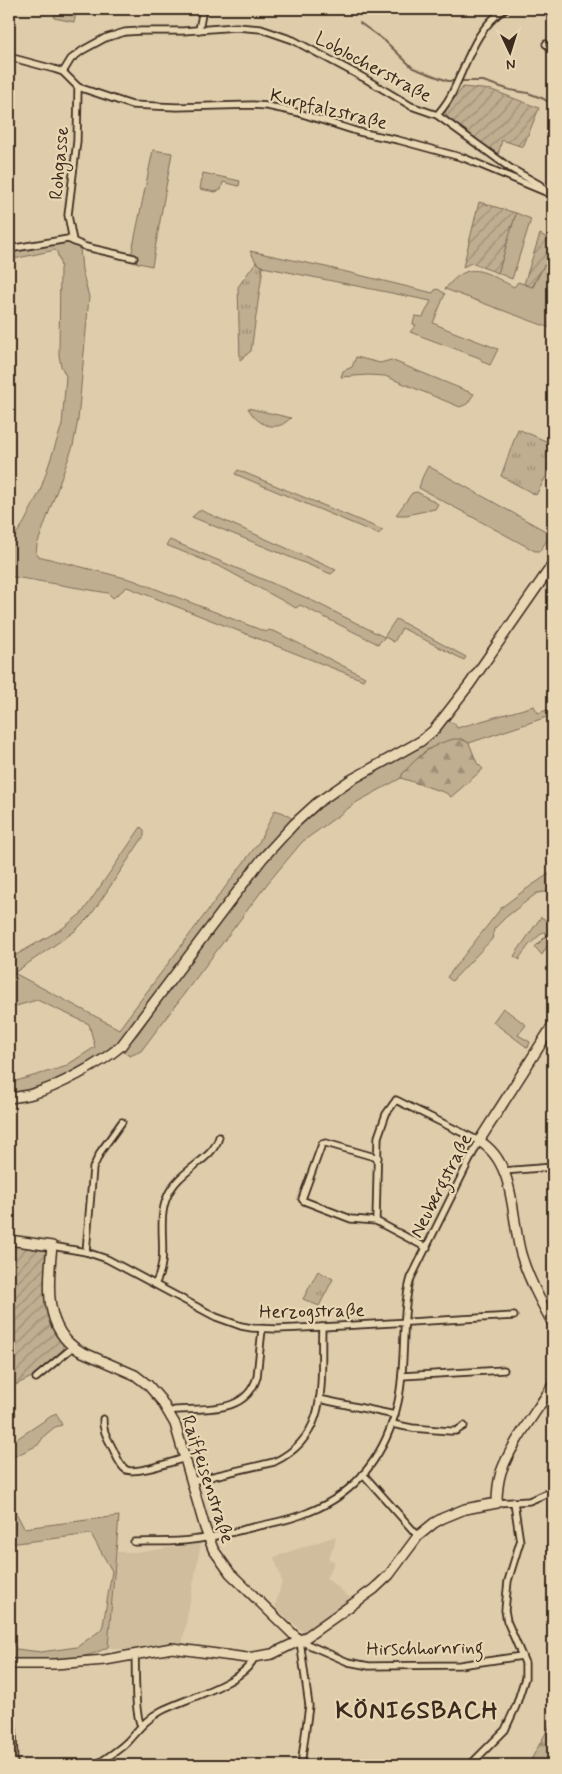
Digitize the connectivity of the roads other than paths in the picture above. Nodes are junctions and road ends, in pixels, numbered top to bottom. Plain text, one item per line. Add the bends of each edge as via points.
1 (203, 9) edge
2 (505, 9) edge
3 (199, 30) junction
4 (546, 44) dead end
5 (553, 49) edge
6 (9, 57) edge
7 (62, 72) junction
8 (78, 88) junction
9 (437, 115) junction
10 (545, 192) junction
11 (553, 195) edge
12 (73, 241) junction
13 (9, 249) edge
14 (134, 258) dead end
15 (553, 564) edge
16 (553, 1025) edge
17 (9, 1098) edge
18 (122, 1122) dead end
19 (219, 1137) dead end
20 (480, 1142) junction
21 (378, 1158) junction
22 (553, 1167) edge
23 (503, 1171) junction
24 (376, 1221) junction
25 (9, 1240) edge
26 (52, 1246) junction
27 (426, 1248) junction
28 (86, 1252) junction
29 (155, 1284) junction
30 (514, 1316) dead end
31 (406, 1323) junction
32 (553, 1324) edge
33 (322, 1327) junction
34 (262, 1329) junction
35 (73, 1347) junction
36 (504, 1370) dead end
37 (402, 1376) junction
38 (36, 1378) dead end
39 (553, 1385) edge
40 (319, 1399) junction
41 (169, 1412) junction
42 (395, 1415) junction
43 (103, 1419) dead end
44 (392, 1424) junction
45 (464, 1426) dead end
46 (186, 1458) junction
47 (363, 1474) junction
48 (192, 1481) junction
49 (553, 1491) edge
50 (514, 1502) junction
51 (497, 1503) junction
52 (418, 1536) junction
53 (208, 1537) junction
54 (134, 1542) dead end
55 (300, 1641) junction
56 (135, 1655) junction
57 (522, 1656) junction
58 (254, 1658) junction
59 (9, 1664) edge
60 (9, 1702) edge
61 (141, 1725) junction
62 (14, 1765) edge
63 (96, 1765) edge
64 (301, 1765) edge
65 (470, 1765) edge

1 - 3 street
2 - 9 street via 482,30 454,89
3 - 7 street, Loblocherstraße via 117,34 78,53
3 - 9 street, Loblocherstraße via 247,27 283,36 411,106
4 - 5 street
6 - 7 street, Kurpfalzstraße
7 - 8 street, Kurpfalzstraße
8 - 10 street, Kurpfalzstraße via 143,106 253,105 282,109 464,158
8 - 12 street, Rohgasse via 78,141 68,215
9 - 10 street, Loblocherstraße via 510,168 540,185
10 - 11 street, Kurpfalzstraße
12 - 13 street via 62,239
12 - 14 street
15 - 17 street via 434,730 421,741 340,787 281,837 122,1046 64,1080 32,1094
16 - 20 street, Neubergstraße
18 - 28 street via 101,1150 93,1168
19 - 29 street via 214,1148 179,1178 167,1196 163,1217 162,1268
20 - 21 street via 396,1100 386,1114 378,1137
20 - 23 street via 490,1149
20 - 27 street, Neubergstraße
21 - 24 street
21 - 24 street via 324,1144 302,1196 304,1201 351,1219
22 - 23 street
23 - 32 street via 523,1259
24 - 27 street
25 - 26 street, Herzogstraße
26 - 28 street, Herzogstraße
26 - 35 street via 52,1313 62,1335
27 - 31 street, Neubergstraße via 409,1286
28 - 29 street, Herzogstraße
29 - 34 street, Herzogstraße via 224,1321
30 - 31 street, Herzogstraße
31 - 33 street, Herzogstraße
31 - 37 street, Neubergstraße
33 - 34 street, Herzogstraße
33 - 40 street
34 - 41 street via 257,1377 246,1397 228,1406
35 - 38 street
35 - 41 street, Raiffeisenstraße via 135,1375 156,1393
36 - 37 street
37 - 42 street, Neubergstraße
39 - 51 street via 503,1468
40 - 42 street
40 - 48 street via 311,1430 301,1444 285,1457
41 - 46 street, Raiffeisenstraße
42 - 44 street, Neubergstraße
43 - 46 street via 107,1438 129,1472
44 - 45 street via 450,1431
44 - 47 street, Neubergstraße via 385,1444
46 - 48 street, Raiffeisenstraße
47 - 52 street
47 - 53 street, Neubergstraße via 343,1494 308,1513
48 - 53 street, Raiffeisenstraße
49 - 50 street via 529,1501
50 - 51 street
50 - 57 street, Hirschhornring via 520,1542 508,1581 505,1610
51 - 52 street via 452,1514
52 - 55 street via 383,1581
53 - 54 street, Neubergstraße via 179,1542
53 - 55 street, Raiffeisenstraße via 224,1565
55 - 57 street, Hirschhornring via 348,1662 369,1666 460,1665
55 - 58 street
55 - 64 street via 310,1706
56 - 58 street via 172,1648
56 - 59 street via 55,1664
56 - 61 street via 137,1712
57 - 65 street via 525,1678 509,1722
58 - 61 street via 245,1670 214,1689 160,1711
60 - 62 street
61 - 63 street via 121,1747

